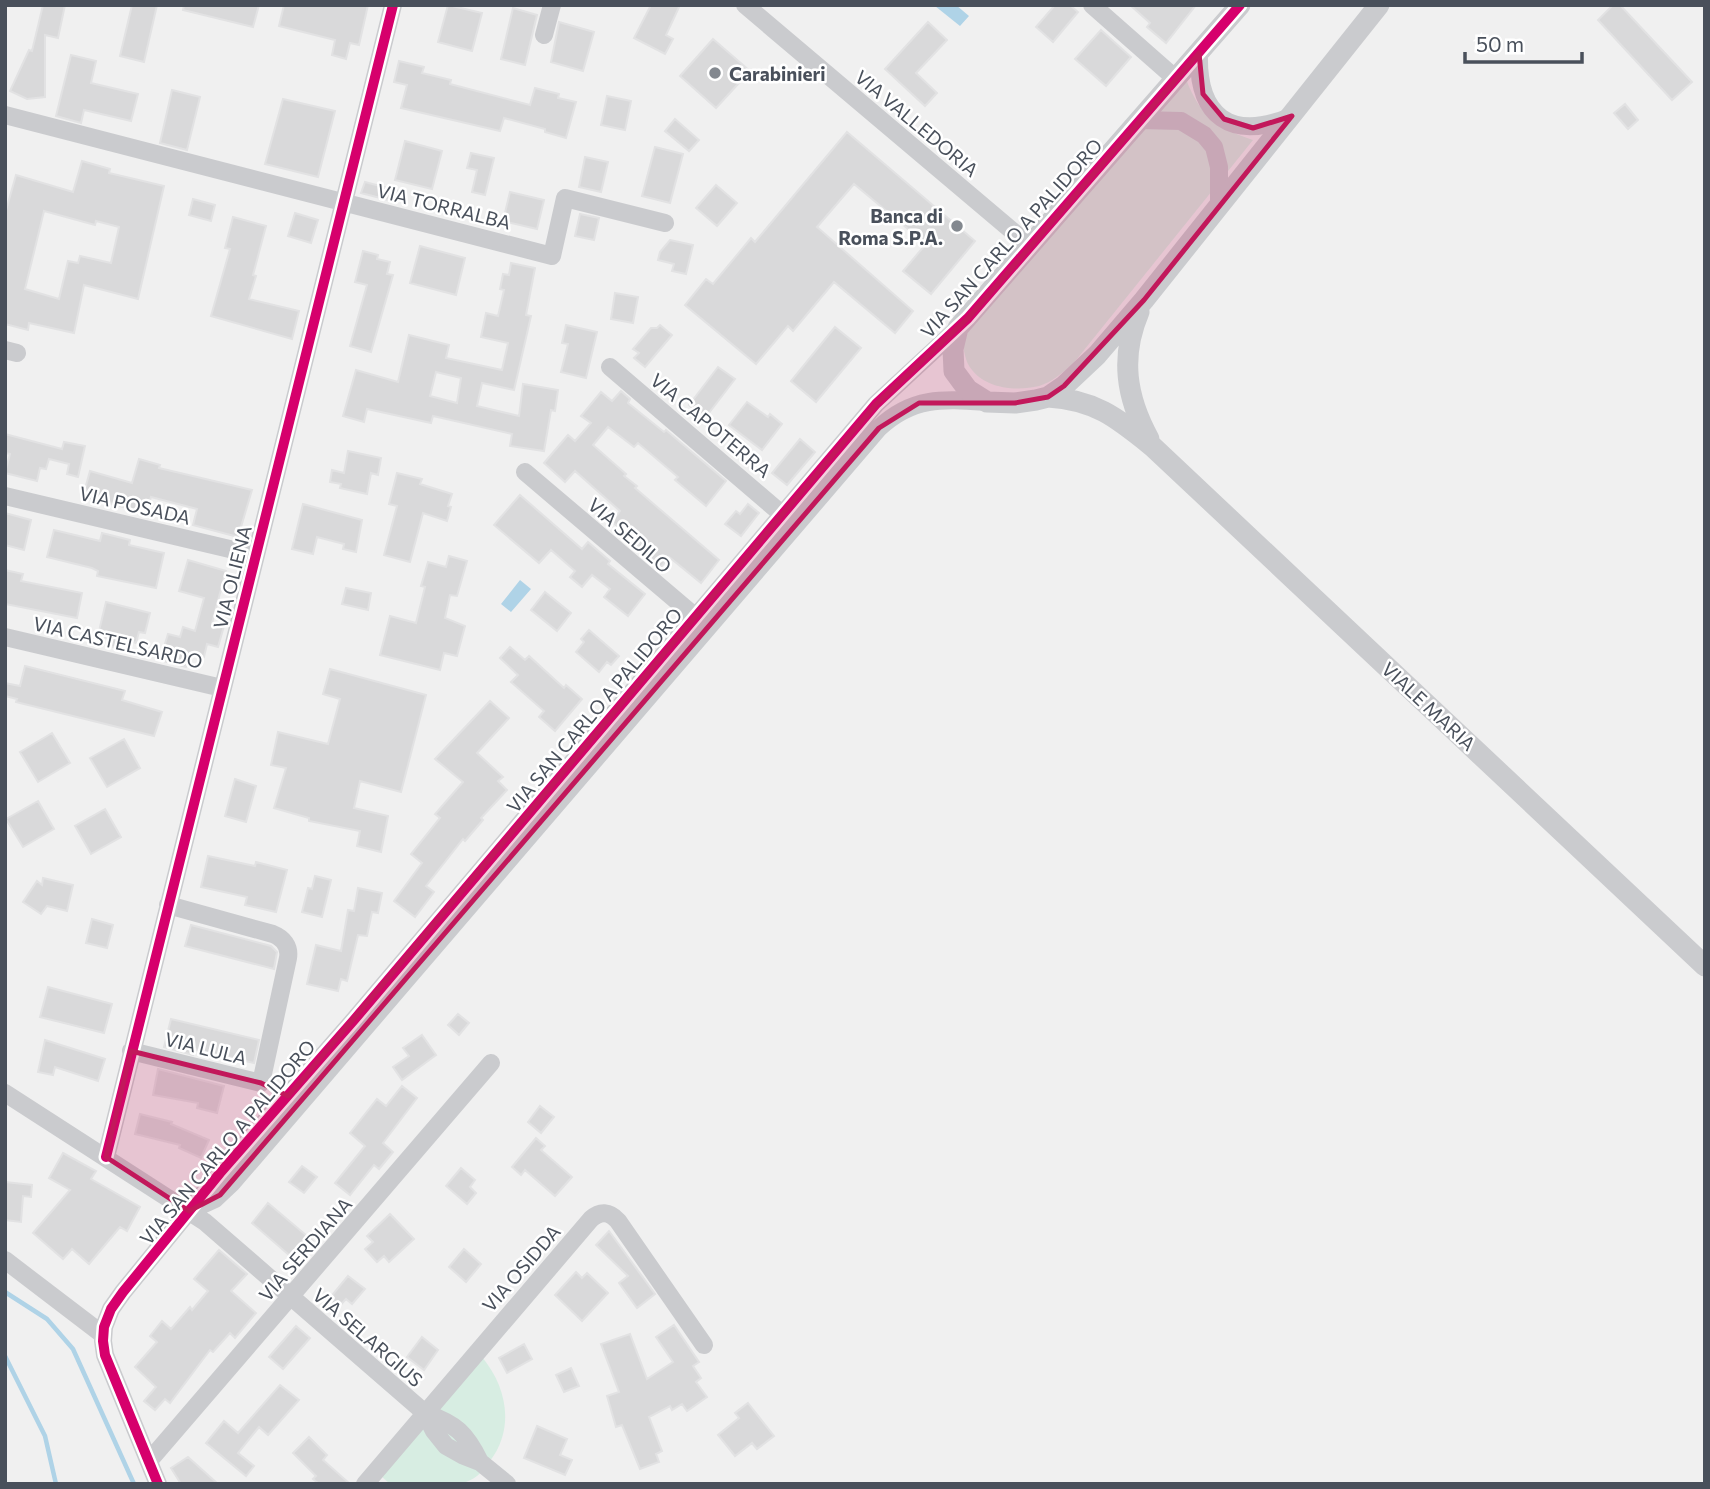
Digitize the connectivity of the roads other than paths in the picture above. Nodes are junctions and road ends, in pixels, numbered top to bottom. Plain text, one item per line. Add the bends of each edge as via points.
1 (393, 5) edge
2 (551, 5) edge
3 (745, 5) edge
4 (1092, 5) edge
5 (1240, 5) edge
6 (1379, 5) edge
7 (544, 35) dead end
8 (1199, 54) junction
9 (1176, 79) junction
10 (5, 115) edge
11 (1292, 116) junction
12 (1140, 120) junction
13 (344, 202) junction
14 (1219, 206) junction
15 (665, 223) dead end
16 (1029, 245) junction
17 (1144, 300) junction
18 (958, 328) junction
19 (610, 368) dead end
20 (1048, 397) junction
21 (987, 402) junction
22 (1153, 447) junction
23 (525, 472) dead end
24 (5, 496) edge
25 (783, 515) junction
26 (255, 555) junction
27 (701, 623) junction
28 (5, 637) edge
29 (222, 688) junction
30 (168, 905) junction
31 (1705, 966) edge
32 (131, 1051) junction
33 (492, 1063) dead end
34 (261, 1083) junction
35 (5, 1093) edge
36 (288, 1097) junction
37 (106, 1157) junction
38 (189, 1211) junction
39 (5, 1260) edge
40 (290, 1298) junction
41 (103, 1334) junction
42 (704, 1345) dead end
43 (425, 1413) junction
44 (149, 1461) junction
45 (158, 1484) edge
46 (365, 1484) edge
47 (507, 1484) edge

1 - 13 street, VIA OLIENA
2 - 7 street
3 - 16 street, VIA VALLEDORIA
4 - 9 street
5 - 8 street, VIA SAN CARLO A PALIDORO
6 - 11 street, VIA SAN CARLO A PALIDORO
8 - 9 street, VIA SAN CARLO A PALIDORO
8 - 11 street via 1203,94 1224,119 1253,128
9 - 12 street, VIA SAN CARLO A PALIDORO
10 - 13 street, VIA TORRALBA
11 - 14 street, VIA SAN CARLO A PALIDORO
12 - 14 street via 1181,121 1204,135 1214,148 1219,167
12 - 16 street, VIA SAN CARLO A PALIDORO
13 - 15 street, VIA TORRALBA via 552,256 565,198
13 - 26 street, VIA OLIENA
14 - 17 street, VIA SAN CARLO A PALIDORO
16 - 18 street, VIA SAN CARLO A PALIDORO
17 - 20 street, VIA SAN CARLO A PALIDORO via 1097,355
17 - 22 street, VIALE MARIA via 1129,340 1127,372 1134,407
18 - 21 street, VIA SAN CARLO A PALIDORO via 954,371 968,390
18 - 25 street, VIA SAN CARLO A PALIDORO via 876,404
19 - 25 street, VIA CAPOTERRA
20 - 21 street, VIA SAN CARLO A PALIDORO
20 - 22 street, VIALE MARIA via 1101,408
21 - 27 street, VIA SAN CARLO A PALIDORO via 939,400 893,416
22 - 31 street, VIALE MARIA
23 - 27 street, VIA SEDILO
24 - 26 street, VIA POSADA
25 - 27 street, VIA SAN CARLO A PALIDORO
26 - 29 street, VIA OLIENA
27 - 36 street, VIA SAN CARLO A PALIDORO
27 - 38 street, VIA SAN CARLO A PALIDORO via 224,1191
28 - 29 street, VIA CASTELSARDO
29 - 30 street, VIA OLIENA
30 - 32 street, VIA OLIENA
30 - 34 street, VIA LULA via 279,937 287,947
32 - 34 street, VIA LULA
32 - 37 street, VIA OLIENA
33 - 40 street, VIA SERDIANA
34 - 36 street
35 - 37 street, VIA SELARGIUS
36 - 38 street, VIA SAN CARLO A PALIDORO
37 - 38 street, VIA SELARGIUS
38 - 40 street, VIA SELARGIUS
38 - 41 street, VIA SAN CARLO A PALIDORO via 116,1302
39 - 41 street
40 - 43 street, VIA SELARGIUS
40 - 44 street, VIA SERDIANA
41 - 44 street via 107,1363
42 - 43 street, VIA OSIDDA via 618,1221 599,1214
43 - 46 street, VIA OSIDDA
43 - 47 street, VIA SELARGIUS via 460,1430 480,1462
44 - 45 street

